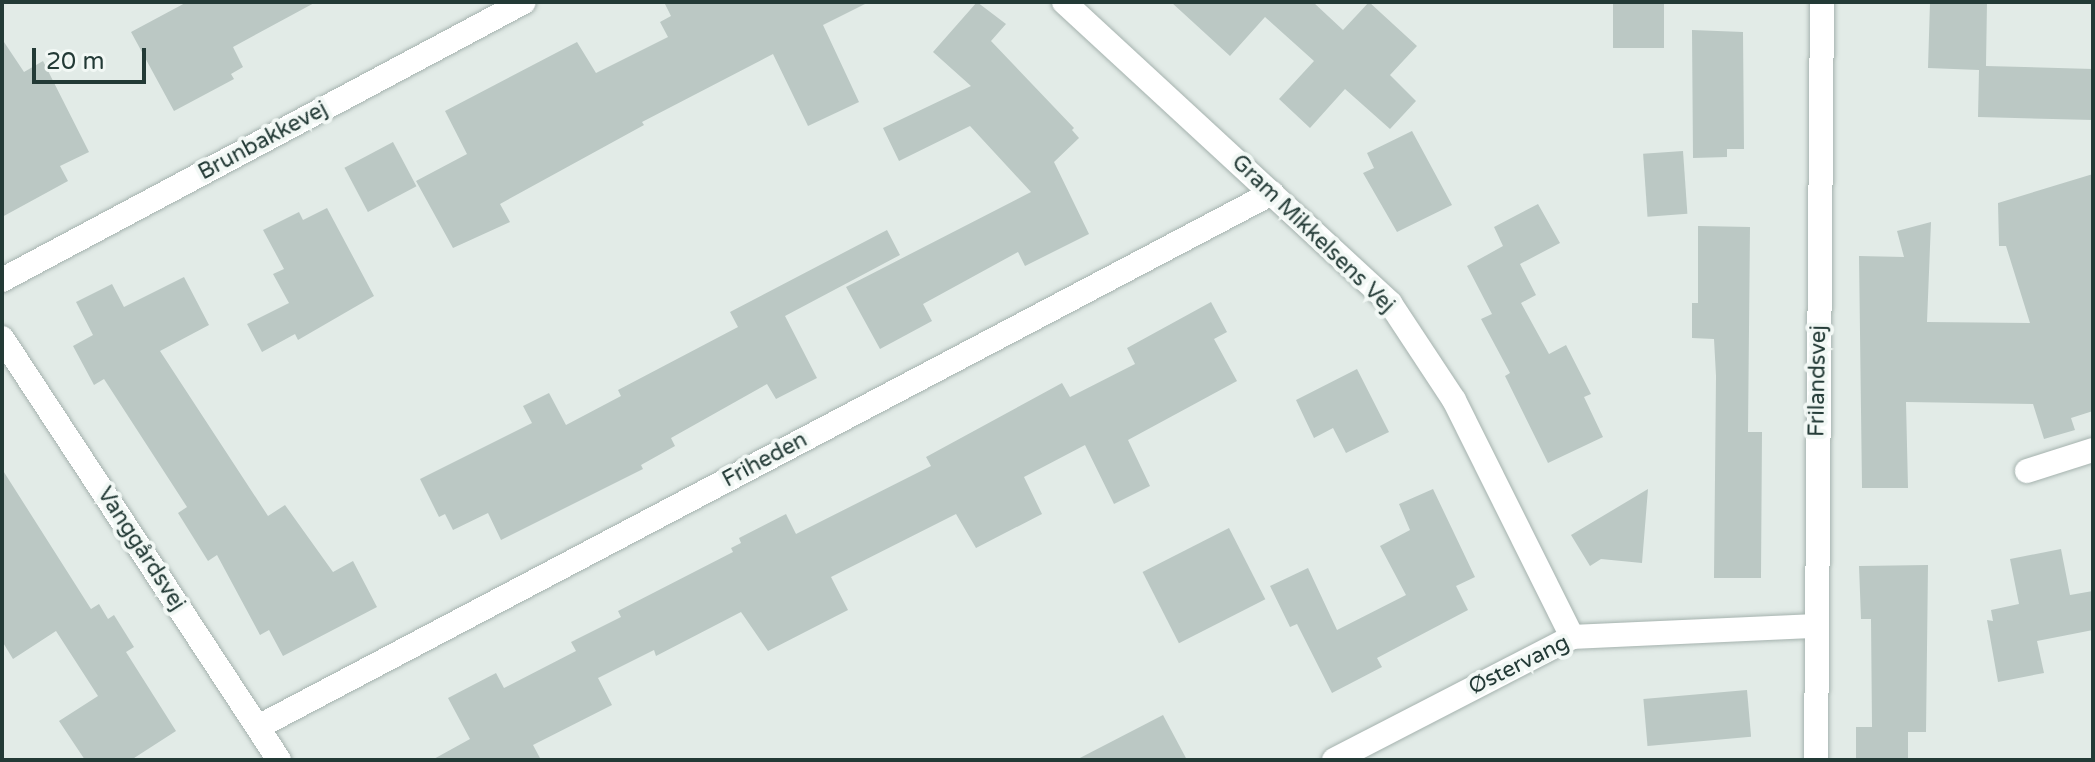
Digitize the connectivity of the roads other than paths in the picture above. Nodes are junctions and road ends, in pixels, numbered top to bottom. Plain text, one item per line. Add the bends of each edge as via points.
1 (524, 2) edge
2 (1064, 2) edge
3 (1822, 2) edge
4 (1272, 193) junction
5 (2, 280) edge
6 (2, 338) edge
7 (2093, 450) edge
8 (2027, 471) dead end
9 (1816, 626) junction
10 (1572, 637) junction
11 (258, 727) junction
12 (279, 760) edge
13 (1334, 760) edge
14 (1816, 760) edge

1 - 5 street, Brunbakkevej
2 - 4 street, Gram Mikkelsens Vej
3 - 9 street, Frilandsvej
4 - 10 street, Gram Mikkelsens Vej via 1390,303 1454,400
4 - 11 street, Friheden
6 - 11 street, Vanggårdsvej
7 - 8 street
9 - 10 street, Østervang
9 - 14 street, Frilandsvej
10 - 13 street, Østervang
11 - 12 street, Vanggårdsvej

